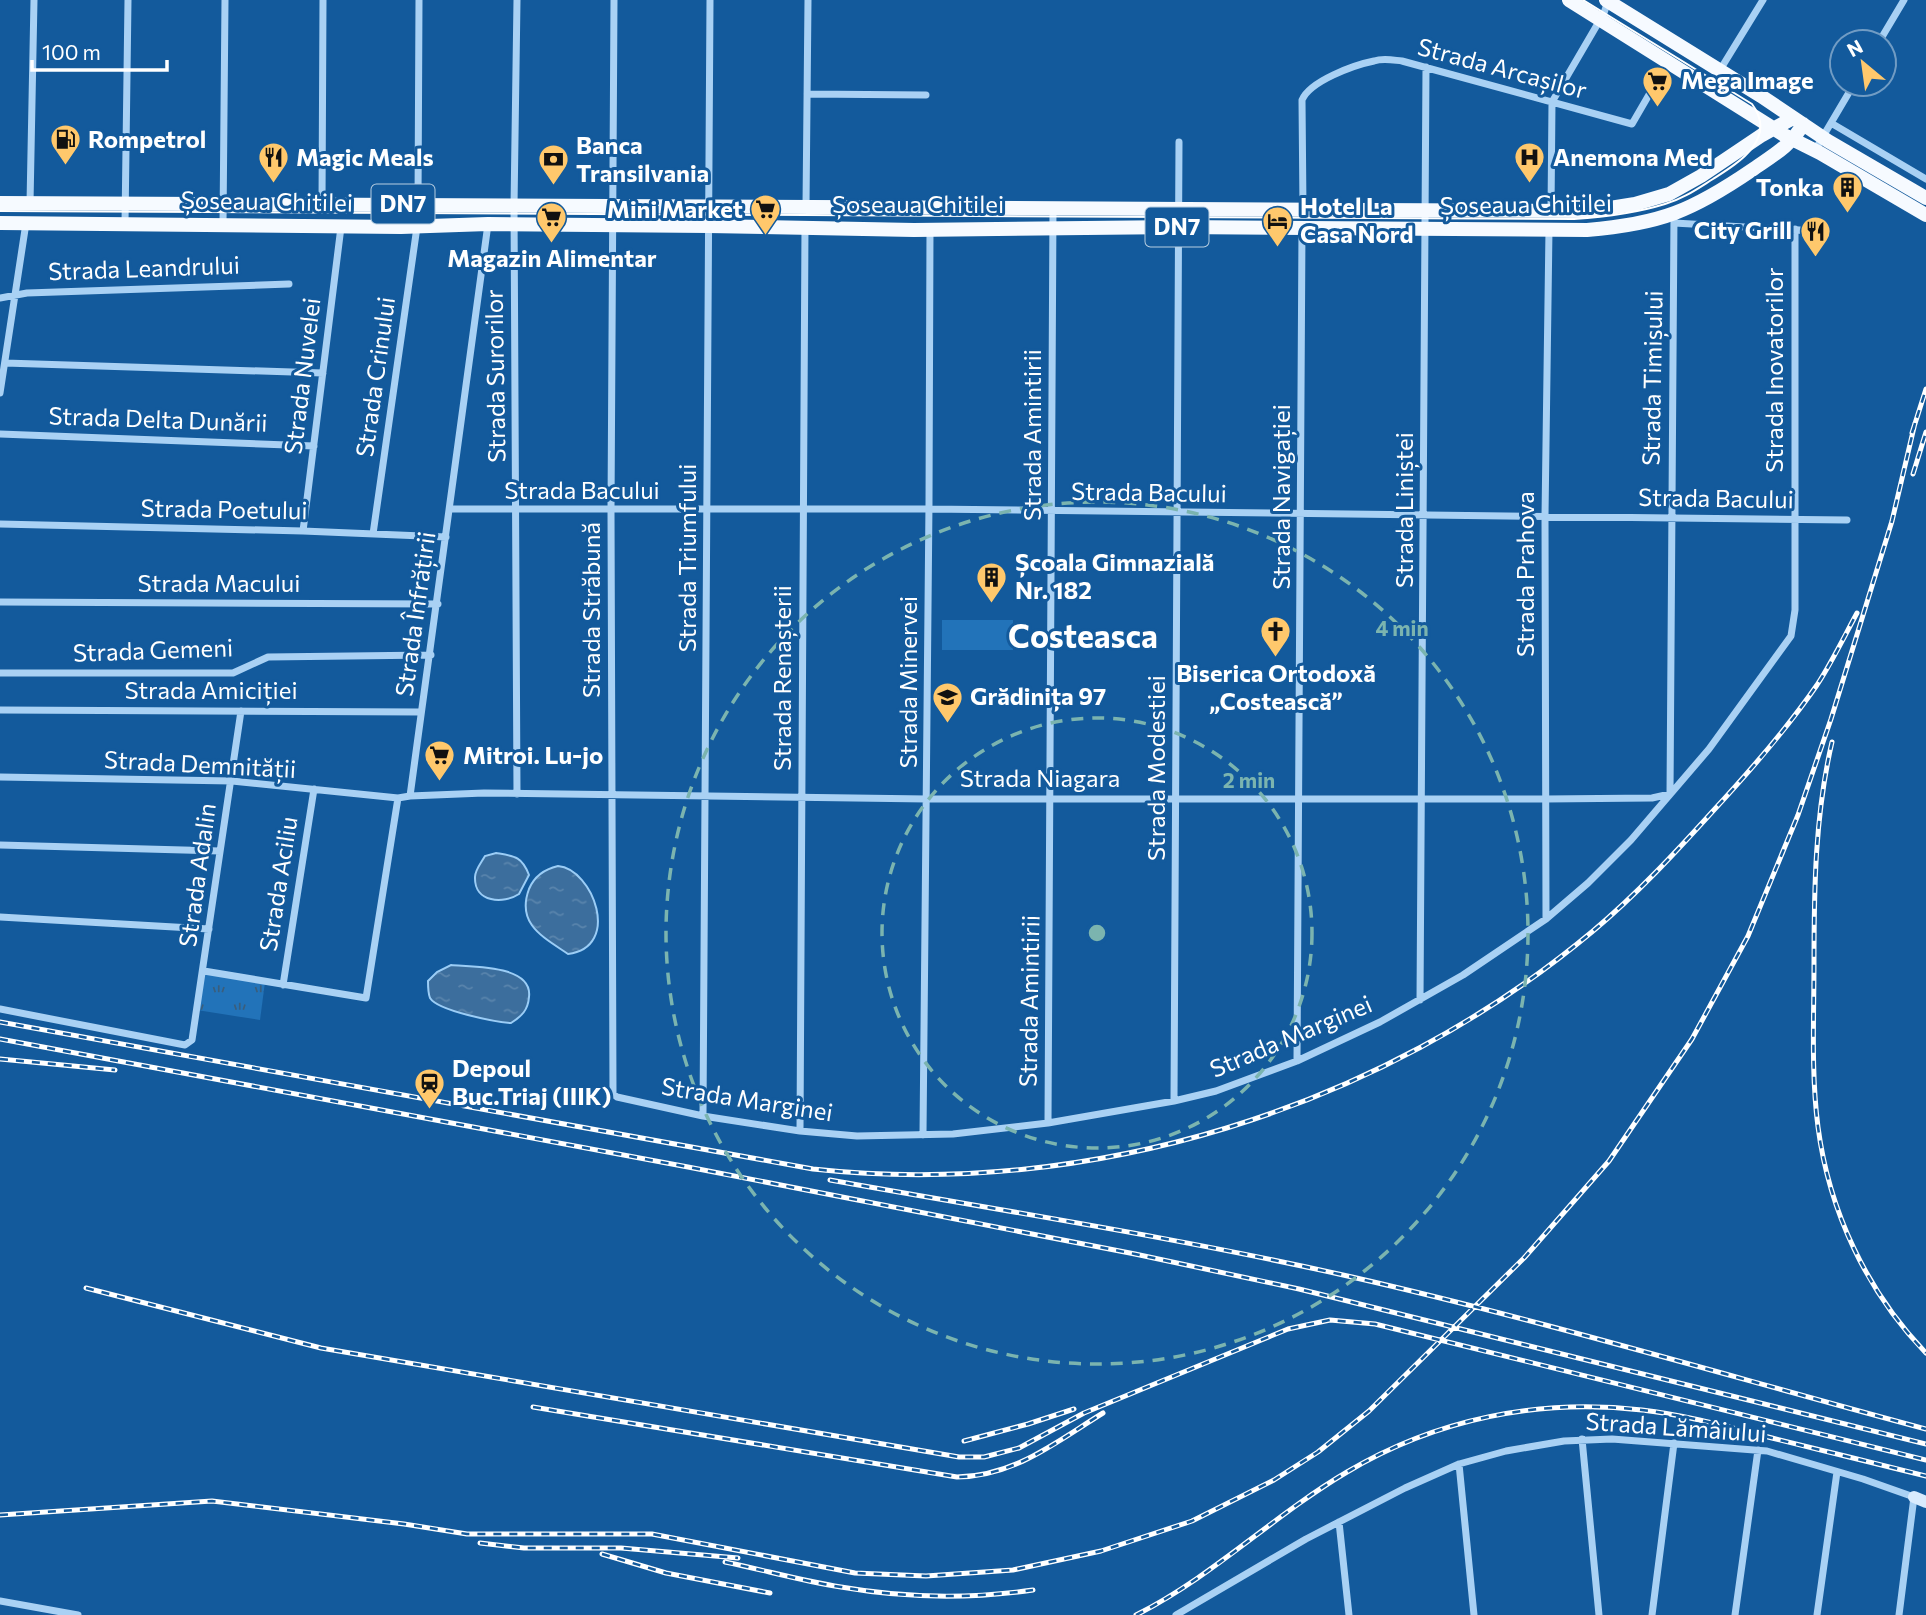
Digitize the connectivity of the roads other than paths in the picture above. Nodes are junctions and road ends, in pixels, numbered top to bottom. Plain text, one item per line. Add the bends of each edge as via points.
1 (34, 0) edge
2 (128, 0) edge
3 (225, 0) edge
4 (323, 0) edge
5 (419, 0) edge
6 (517, 0) edge
7 (614, 0) edge
8 (710, 0) edge
9 (808, 0) edge
10 (1569, 0) edge
11 (1607, 0) edge
12 (1763, 0) edge
13 (1904, 0) edge
14 (1600, 19) junction
15 (1887, 28) edge
16 (1668, 62) junction
17 (1426, 67) junction
18 (1720, 70) junction
19 (807, 94) junction
20 (926, 95) dead end
21 (1846, 98) edge
22 (1552, 102) junction
23 (1798, 121) junction
24 (1831, 123) junction
25 (1774, 128) junction
26 (1794, 140) junction
27 (1179, 142) dead end
28 (1819, 144) junction
29 (1926, 179) edge
30 (1926, 198) edge
31 (0, 203) edge
32 (30, 203) junction
33 (125, 204) junction
34 (223, 204) junction
35 (321, 204) junction
36 (418, 204) junction
37 (514, 206) junction
38 (708, 207) junction
39 (806, 207) junction
40 (1053, 209) junction
41 (1178, 209) junction
42 (1303, 209) junction
43 (1425, 211) junction
44 (1551, 212) junction
45 (1926, 215) edge
46 (612, 216) junction
47 (1674, 219) junction
48 (26, 222) junction
49 (0, 223) edge
50 (125, 223) junction
51 (223, 224) junction
52 (488, 224) junction
53 (514, 224) junction
54 (341, 226) junction
55 (417, 226) junction
56 (708, 226) junction
57 (805, 226) junction
58 (1178, 227) junction
59 (1053, 228) junction
60 (1302, 228) junction
61 (929, 229) junction
62 (1795, 229) junction
63 (1425, 230) junction
64 (1549, 230) junction
65 (1817, 231) dead end
66 (289, 284) dead end
67 (15, 296) junction
68 (0, 298) edge
69 (5, 363) junction
70 (323, 373) junction
71 (1, 383) edge
72 (0, 393) edge
73 (0, 434) edge
74 (314, 446) junction
75 (450, 509) junction
76 (803, 509) junction
77 (929, 509) junction
78 (517, 510) junction
79 (611, 510) junction
80 (708, 510) junction
81 (1052, 511) junction
82 (1176, 513) junction
83 (1302, 513) junction
84 (1425, 514) junction
85 (1545, 516) junction
86 (1672, 517) junction
87 (1794, 518) junction
88 (1847, 520) dead end
89 (0, 524) edge
90 (303, 531) junction
91 (373, 534) junction
92 (446, 537) junction
93 (0, 602) edge
94 (438, 604) junction
95 (1791, 636) joint
96 (430, 655) junction
97 (0, 673) edge
98 (0, 710) edge
99 (242, 710) junction
100 (421, 712) junction
101 (0, 777) edge
102 (232, 781) junction
103 (313, 789) junction
104 (517, 794) junction
105 (1670, 794) junction
106 (612, 795) junction
107 (410, 796) junction
108 (706, 796) junction
109 (802, 797) junction
110 (1300, 797) junction
111 (398, 798) junction
112 (1051, 798) junction
113 (1176, 798) junction
114 (1422, 798) junction
115 (927, 799) junction
116 (1546, 799) junction
117 (0, 845) edge
118 (220, 851) junction
119 (0, 916) edge
120 (1546, 919) junction
121 (209, 929) junction
122 (204, 971) junction
123 (283, 985) junction
124 (1420, 1000) junction
125 (0, 1009) edge
126 (1297, 1061) junction
127 (614, 1094) joint
128 (1174, 1101) junction
129 (703, 1116) junction
130 (1048, 1123) junction
131 (800, 1130) junction
132 (923, 1135) junction
133 (1583, 1438) junction
134 (1674, 1443) junction
135 (1758, 1450) junction
136 (1459, 1464) junction
137 (1837, 1472) junction
138 (1920, 1499) edge
139 (1339, 1522) junction
140 (0, 1601) edge
141 (78, 1615) edge
142 (1176, 1615) edge
143 (1349, 1615) edge
144 (1474, 1615) edge
145 (1599, 1615) edge
146 (1652, 1615) edge
147 (1735, 1615) edge
148 (1817, 1615) edge
149 (1899, 1615) edge

1 - 32 street
2 - 33 street
3 - 34 street
4 - 35 street
5 - 36 street
6 - 37 street, Strada Surorilor
7 - 46 street, Strada Străbună
8 - 38 street, Strada Triumfului
9 - 19 street
10 - 14 main road
11 - 14 street
11 - 18 main road
12 - 18 street
13 - 15 street
14 - 16 main road
14 - 22 street
16 - 22 street, Strada Arcașilor via 1632,124
16 - 25 main road
17 - 22 street, Strada Arcașilor
17 - 42 street, Strada Arcașilor via 1374,61 1308,90 1302,100
17 - 43 street
18 - 23 main road
19 - 20 street
19 - 39 street
21 - 24 street
22 - 44 street
23 - 25 main road, Șoseaua Chitilei / DN7
23 - 26 main road, Șoseaua Chitilei / DN7
23 - 28 main road
24 - 28 street
24 - 29 street
25 - 26 main road
25 - 44 main road, Șoseaua Chitilei / DN7 via 1692,182 1656,199 1606,209
26 - 28 main road
26 - 47 main road, Șoseaua Chitilei / DN7
27 - 41 street, Strada Modestiei
28 - 30 main road
28 - 45 main road
31 - 32 main road, Șoseaua Chitilei / DN7
32 - 33 main road, Șoseaua Chitilei / DN7
33 - 34 main road, Șoseaua Chitilei / DN7
33 - 50 street
34 - 35 main road, Șoseaua Chitilei / DN7
34 - 51 street
35 - 36 main road, Șoseaua Chitilei / DN7
36 - 37 main road, Șoseaua Chitilei / DN7
37 - 46 main road, Șoseaua Chitilei / DN7
37 - 53 street, Strada Surorilor
38 - 39 main road, Șoseaua Chitilei / DN7
38 - 46 main road, Șoseaua Chitilei / DN7
38 - 56 street, Strada Triumfului
39 - 40 main road, Șoseaua Chitilei / DN7
40 - 41 main road, Șoseaua Chitilei / DN7
40 - 59 street, Strada Amintirii
41 - 42 main road, Șoseaua Chitilei / DN7
41 - 58 street, Strada Modestiei
42 - 43 main road, Șoseaua Chitilei / DN7
43 - 44 main road, Șoseaua Chitilei / DN7
43 - 63 street, Strada Liniștei
46 - 53 main road, Șoseaua Chitilei / DN7
46 - 56 main road, Șoseaua Chitilei / DN7
46 - 79 street, Strada Străbună
47 - 62 street, Șoseaua Chitilei
47 - 64 main road, Șoseaua Chitilei / DN7
47 - 86 street, Strada Timișului
48 - 49 main road, Șoseaua Chitilei / DN7
48 - 50 main road, Șoseaua Chitilei / DN7
48 - 67 street
50 - 51 main road, Șoseaua Chitilei / DN7
51 - 54 main road, Șoseaua Chitilei / DN7
52 - 53 main road, Șoseaua Chitilei / DN7
52 - 55 main road, Șoseaua Chitilei / DN7
52 - 75 street, Strada Înfrățirii
53 - 78 street, Strada Surorilor
54 - 55 main road, Șoseaua Chitilei / DN7
54 - 70 street, Strada Nuvelei
55 - 91 street, Strada Crinului
56 - 57 main road, Șoseaua Chitilei / DN7
56 - 80 street, Strada Triumfului
57 - 61 main road, Șoseaua Chitilei / DN7
57 - 76 street, Strada Renașterii
58 - 59 main road, Șoseaua Chitilei / DN7
58 - 60 main road, Șoseaua Chitilei / DN7
58 - 82 street, Strada Modestiei
59 - 61 main road, Șoseaua Chitilei / DN7
59 - 81 street, Strada Amintirii
60 - 63 main road, Șoseaua Chitilei / DN7
60 - 83 street, Strada Navigației
61 - 77 street, Strada Minervei
62 - 65 street, Șoseaua Chitilei
62 - 87 street, Strada Inovatorilor
63 - 64 main road, Șoseaua Chitilei / DN7
63 - 84 street, Strada Liniștei
64 - 85 street, Strada Prahova
66 - 67 street, Strada Leandrului
67 - 68 street, Strada Leandrului
67 - 69 street
69 - 70 street
69 - 71 street
70 - 74 street, Strada Nuvelei
71 - 72 street
73 - 74 street, Strada Delta Dunării
74 - 90 street, Strada Nuvelei
75 - 78 street, Strada Bacului
75 - 92 street, Strada Înfrățirii
76 - 77 street, Strada Bacului
76 - 80 street, Strada Bacului
76 - 109 street, Strada Renașterii
77 - 81 street, Strada Bacului
77 - 115 street, Strada Minervei
78 - 79 street, Strada Bacului
78 - 104 street, Strada Surorilor
79 - 80 street, Strada Bacului
79 - 106 street, Strada Străbună
80 - 108 street, Strada Triumfului
81 - 82 street, Strada Bacului
81 - 112 street, Strada Amintirii
82 - 83 street, Strada Bacului
82 - 113 street, Strada Modestiei
83 - 84 street, Strada Bacului
83 - 110 street, Strada Navigației
84 - 85 street, Strada Bacului
84 - 114 street, Strada Liniștei
85 - 86 street, Strada Bacului
85 - 116 street, Strada Prahova
86 - 87 street, Strada Bacului
86 - 105 street, Strada Timișului
87 - 88 street, Strada Bacului
87 - 95 street, Strada Inovatorilor via 1796,610
89 - 90 street, Strada Poetului
90 - 91 street, Strada Poetului
91 - 92 street, Strada Poetului
92 - 94 street, Strada Înfrățirii
93 - 94 street, Strada Macului
94 - 96 street, Strada Înfrățirii
95 - 105 street, Strada Marginei via 1709,749
96 - 97 street, Strada Gemeni via 268,657 233,673
96 - 100 street, Strada Înfrățirii
98 - 99 street, Strada Amiciției
99 - 100 street, Strada Amiciției
99 - 102 street, Strada Adalin
100 - 107 street, Strada Înfrățirii
101 - 102 street, Strada Demnității
102 - 103 street, Strada Demnității
102 - 118 street, Strada Adalin
103 - 111 street, Strada Demnității
103 - 123 street, Strada Aciliu
104 - 106 street, Strada Niagara
104 - 107 street, Strada Niagara
105 - 116 street, Strada Niagara
105 - 120 street, Strada Marginei via 1628,844
106 - 108 street, Strada Niagara
106 - 127 street, Strada Străbună
107 - 111 street
108 - 109 street, Strada Niagara
108 - 129 street, Strada Triumfului
109 - 115 street, Strada Niagara
109 - 131 street, Strada Renașterii
110 - 113 street, Strada Niagara
110 - 114 street, Strada Niagara
110 - 126 street, Strada Navigației
111 - 123 street via 366,998
112 - 113 street, Strada Niagara
112 - 115 street, Strada Niagara
112 - 130 street, Strada Amintirii
113 - 128 street, Strada Modestiei
114 - 116 street, Strada Niagara
114 - 124 street, Strada Liniștei
115 - 132 street, Strada Minervei
116 - 120 street, Strada Prahova
117 - 118 street
118 - 121 street, Strada Adalin
119 - 121 street
120 - 124 street, Strada Marginei
121 - 122 street, Strada Adalin
122 - 123 street
122 - 125 street, Strada Adalin via 192,1040 186,1045
124 - 126 street, Strada Marginei
126 - 128 street, Strada Marginei
127 - 129 street, Strada Marginei
128 - 130 street, Strada Marginei
129 - 131 street, Strada Marginei
130 - 132 street, Strada Marginei
131 - 132 street, Strada Marginei via 857,1136
133 - 134 street, Strada Lămâiului
133 - 136 street, Strada Lămâiului
133 - 145 street
134 - 135 street, Strada Lămâiului
134 - 146 street
135 - 137 street, Strada Lămâiului
135 - 147 street
136 - 139 street, Strada Lămâiului
136 - 144 street
137 - 138 street, Strada Lămâiului
137 - 148 street
138 - 149 street
139 - 142 street, Strada Lămâiului
139 - 143 street
140 - 141 street

